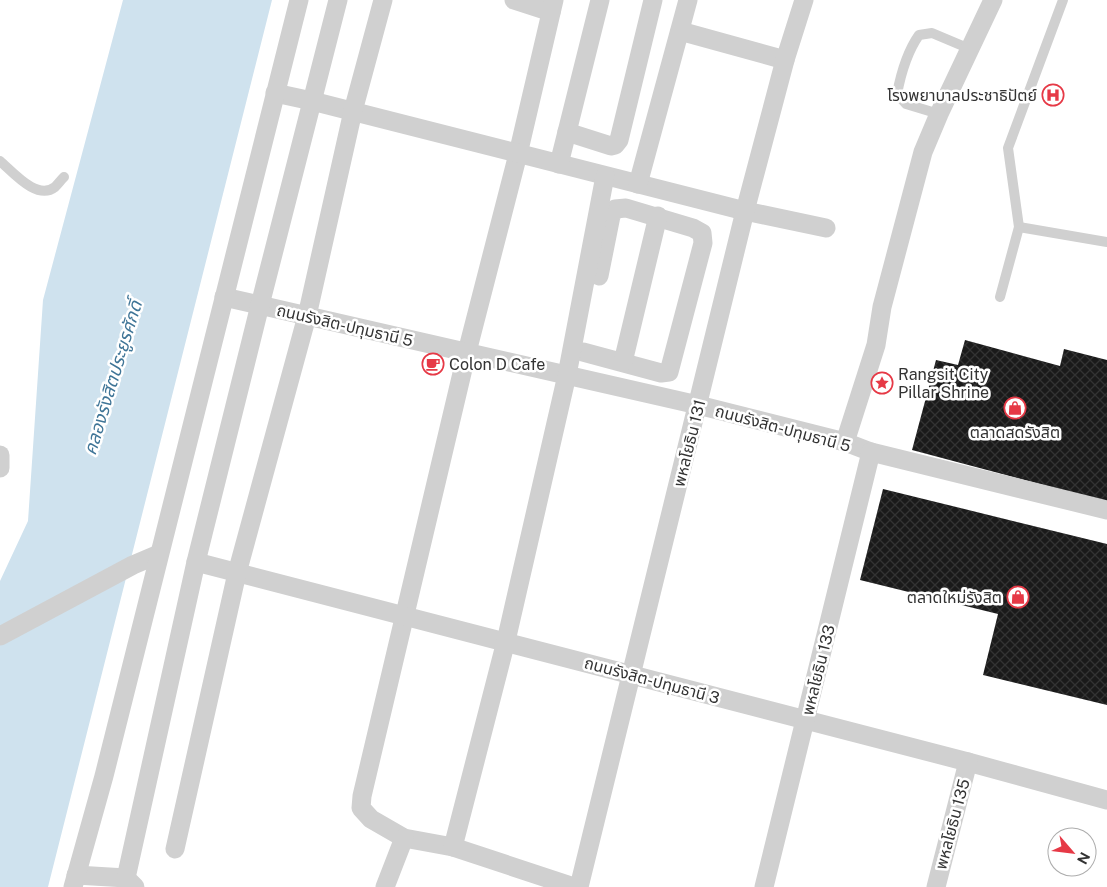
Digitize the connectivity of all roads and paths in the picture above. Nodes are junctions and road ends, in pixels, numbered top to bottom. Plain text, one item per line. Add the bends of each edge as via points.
1 (299, 0) edge
2 (338, 0) edge
3 (382, 0) edge
4 (514, 0) edge
5 (600, 0) edge
6 (653, 0) edge
7 (688, 0) edge
8 (804, 0) edge
9 (993, 0) edge
10 (1063, 0) edge
11 (553, 6) edge
12 (680, 32) junction
13 (970, 49) junction
14 (785, 60) junction
15 (275, 93) junction
16 (312, 101) junction
17 (352, 111) junction
18 (939, 114) junction
19 (567, 132) junction
20 (518, 154) junction
21 (0, 162) edge
22 (559, 164) junction
23 (605, 176) junction
24 (64, 177) dead end
25 (638, 184) junction
26 (745, 211) junction
27 (658, 216) junction
28 (1019, 227) junction
29 (826, 228) dead end
30 (1107, 242) edge
31 (224, 297) junction
32 (1000, 297) dead end
33 (260, 305) junction
34 (307, 316) junction
35 (467, 352) junction
36 (583, 352) junction
37 (623, 362) junction
38 (572, 376) junction
39 (698, 406) junction
40 (845, 442) junction
41 (871, 452) junction
42 (0, 454) edge
43 (0, 468) edge
44 (1107, 510) edge
45 (159, 554) junction
46 (196, 562) junction
47 (237, 573) junction
48 (406, 615) junction
49 (0, 636) edge
50 (506, 642) junction
51 (631, 675) junction
52 (805, 719) junction
53 (968, 762) junction
54 (1107, 800) edge
55 (404, 838) junction
56 (453, 847) junction
57 (175, 849) dead end
58 (74, 881) edge
59 (131, 883) edge
60 (385, 887) edge
61 (574, 887) edge
62 (579, 887) edge
63 (764, 887) edge
64 (936, 887) edge

1 - 15 street
2 - 16 street
3 - 17 street
4 - 11 street
5 - 19 street
6 - 19 street via 619,140 611,146
7 - 12 street
8 - 14 street, พหลโยธิน 131
9 - 13 street
10 - 28 lane via 1008,148
11 - 20 street
12 - 14 street
12 - 25 street
13 - 18 street
13 - 18 lane via 932,33 919,35 912,45 897,94 906,104
14 - 26 street, พหลโยธิน 131
15 - 16 street
15 - 31 street
16 - 17 street
16 - 33 street
17 - 20 street
17 - 34 street
18 - 40 street via 923,152 882,307 876,345
19 - 22 street
20 - 22 street
20 - 35 street
21 - 24 lane via 35,189 55,187
22 - 23 street
23 - 25 street
23 - 38 street
25 - 26 street
26 - 29 street
26 - 39 street, พหลโยธิน 131
27 - 36 street via 621,208 611,216
27 - 37 street
27 - 37 street via 702,233 703,243 669,372 661,373
28 - 30 lane
28 - 32 lane
31 - 33 street, ถนนรังสิต-ปทุมธานี 5
31 - 45 street
33 - 34 street, ถนนรังสิต-ปทุมธานี 5
33 - 46 street
34 - 35 street, ถนนรังสิต-ปทุมธานี 5
34 - 47 street
35 - 38 street, ถนนรังสิต-ปทุมธานี 5
35 - 48 street
36 - 37 street
36 - 38 street
38 - 39 street, ถนนรังสิต-ปทุมธานี 5
38 - 50 street
39 - 40 street, ถนนรังสิต-ปทุมธานี 5
39 - 51 street, พหลโยธิน 131
40 - 41 street, ถนนรังสิต-ปทุมธานี 5
41 - 44 street, ถนนรังสิต-ปทุมธานี 5
41 - 52 street, พหลโยธิน 133
42 - 43 street
45 - 49 street
45 - 58 street via 104,776
46 - 47 street, ถนนรังสิต-ปทุมธานี 3
46 - 59 street
47 - 48 street, ถนนรังสิต-ปทุมธานี 3
47 - 57 street
48 - 50 street, ถนนรังสิต-ปทุมธานี 3
48 - 55 street via 361,808 371,819
50 - 51 street, ถนนรังสิต-ปทุมธานี 3
50 - 56 street
51 - 52 street, ถนนรังสิต-ปทุมธานี 3
51 - 62 street, พหลโยธิน 131
52 - 53 street, ถนนรังสิต-ปทุมธานี 3
52 - 63 street, พหลโยธิน 133
53 - 54 street, ถนนรังสิต-ปทุมธานี 3
53 - 64 street, พหลโยธิน 135
55 - 56 street
55 - 60 street
56 - 61 street
58 - 59 street

